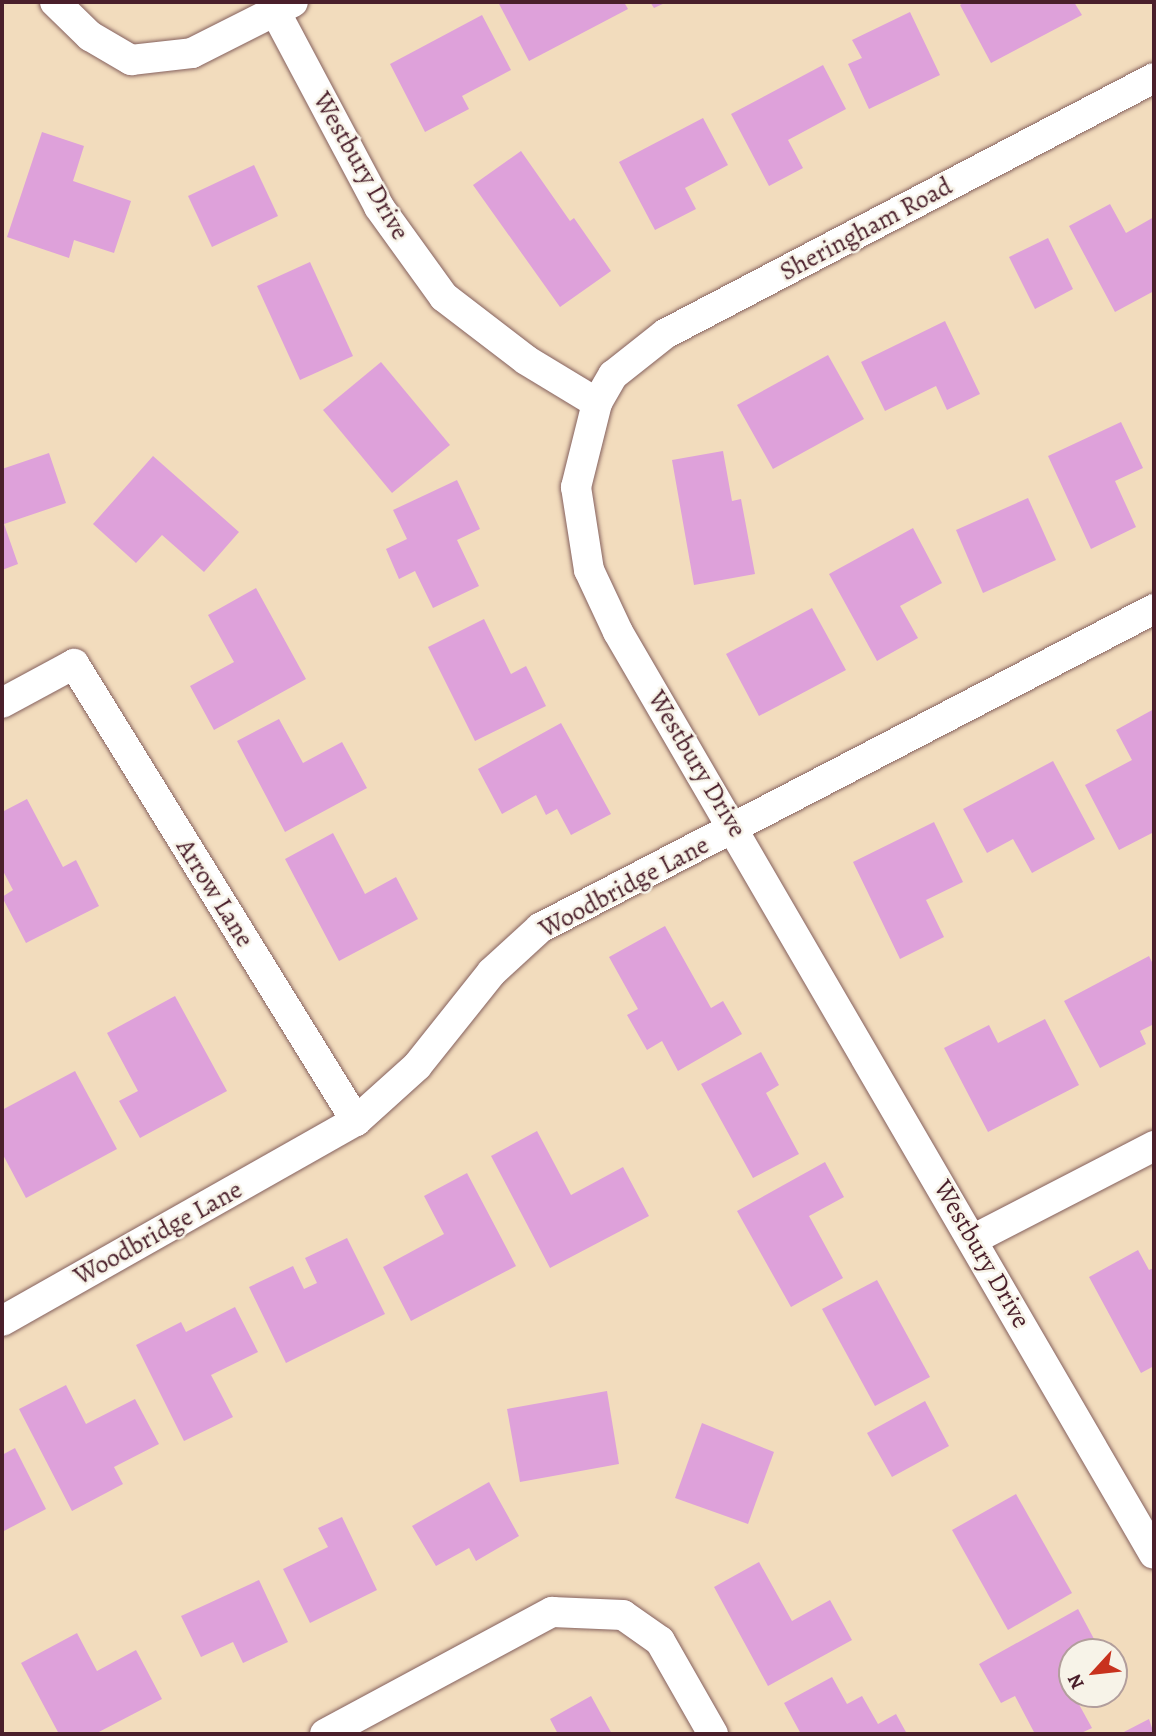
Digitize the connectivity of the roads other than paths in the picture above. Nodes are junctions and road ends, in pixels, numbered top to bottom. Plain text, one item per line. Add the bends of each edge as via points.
1 (55, 2) edge
2 (284, 7) edge
3 (1154, 78) edge
4 (597, 403) junction
5 (1154, 609) edge
6 (2, 704) edge
7 (734, 827) junction
8 (356, 1121) junction
9 (1154, 1146) edge
10 (974, 1239) junction
11 (2, 1321) edge
12 (1154, 1554) edge
13 (326, 1734) edge
14 (713, 1734) edge

1 - 2 street via 90,36 131,60 192,54
2 - 4 street, Westbury Drive via 379,207 444,297 526,360
3 - 4 street, Sheringham Road via 666,334 612,375
4 - 7 street, Westbury Drive via 576,487 589,570 618,632
5 - 7 street, Woodbridge Lane
6 - 8 street, Arrow Lane via 74,664
7 - 8 street, Woodbridge Lane via 540,928 492,972 417,1066
7 - 10 street, Westbury Drive
8 - 11 street, Woodbridge Lane
9 - 10 street
10 - 12 street, Westbury Drive
13 - 14 street via 552,1612 623,1615 660,1641

